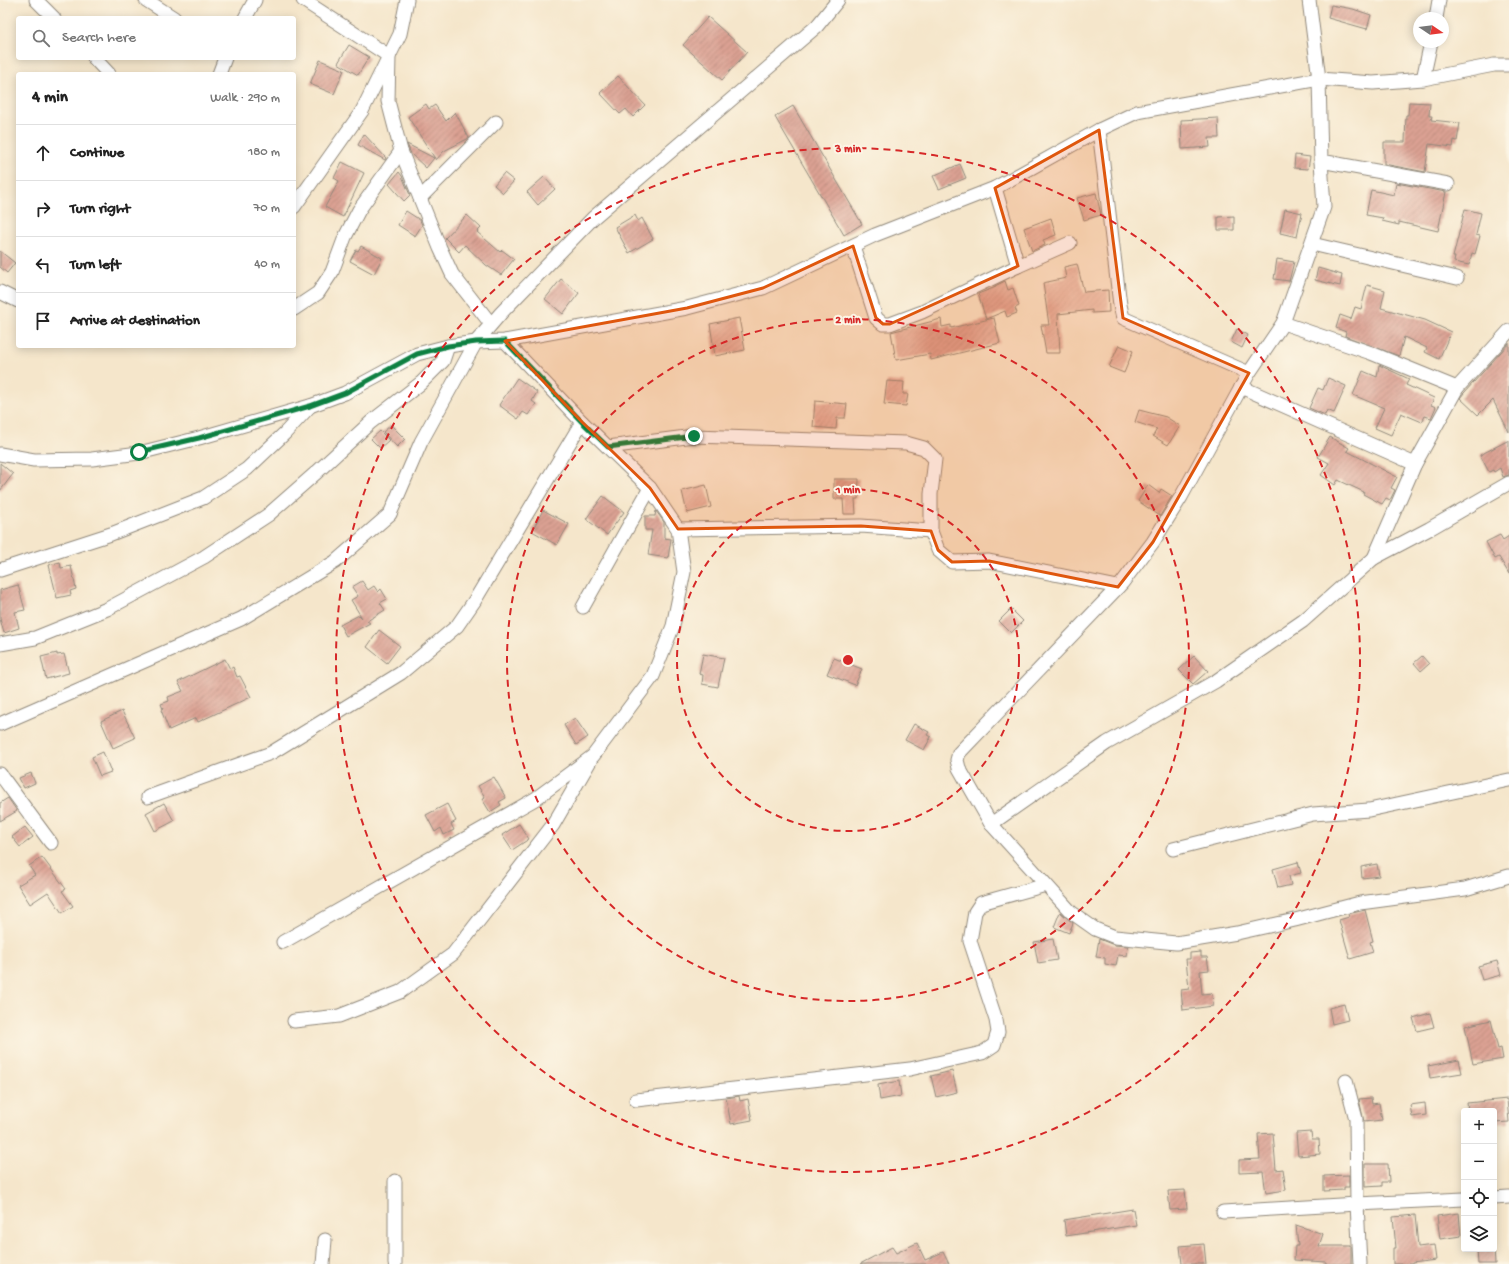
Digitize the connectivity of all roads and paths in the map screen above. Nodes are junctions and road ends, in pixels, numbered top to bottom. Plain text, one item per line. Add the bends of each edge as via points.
1 (36, 0) edge
2 (146, 0) edge
3 (255, 0) edge
4 (303, 0) edge
5 (407, 0) edge
6 (838, 0) edge
7 (1309, 0) edge
8 (1439, 0) edge
9 (1437, 12) edge
10 (52, 16) edge
11 (171, 16) edge
12 (246, 16) edge
13 (1430, 48) edge
14 (389, 56) junction
15 (96, 60) edge
16 (224, 60) edge
17 (1509, 65) edge
18 (108, 72) edge
19 (220, 72) edge
20 (1320, 79) junction
21 (1423, 79) junction
22 (496, 122) dead end
23 (1099, 130) junction
24 (401, 151) junction
25 (1321, 160) junction
26 (1448, 184) dead end
27 (995, 188) junction
28 (420, 198) junction
29 (296, 204) edge
30 (1070, 243) dead end
31 (1312, 244) junction
32 (853, 246) junction
33 (1018, 266) junction
34 (1457, 278) dead end
35 (0, 292) edge
36 (16, 301) edge
37 (296, 308) edge
38 (1283, 323) junction
39 (491, 324) junction
40 (1509, 331) edge
41 (505, 341) junction
42 (476, 342) junction
43 (448, 346) junction
44 (1250, 373) junction
45 (1241, 387) junction
46 (1457, 388) junction
47 (310, 406) junction
48 (582, 422) junction
49 (608, 447) junction
50 (0, 454) edge
51 (1415, 464) junction
52 (1509, 483) edge
53 (650, 488) junction
54 (678, 529) junction
55 (931, 531) junction
56 (1374, 558) junction
57 (0, 570) edge
58 (1118, 587) junction
59 (583, 608) dead end
60 (0, 644) edge
61 (0, 724) edge
62 (593, 756) junction
63 (0, 774) edge
64 (1509, 780) edge
65 (148, 797) dead end
66 (991, 824) junction
67 (51, 843) dead end
68 (1172, 849) dead end
69 (1509, 876) edge
70 (1046, 885) junction
71 (283, 942) dead end
72 (294, 1021) dead end
73 (1346, 1081) dead end
74 (636, 1100) dead end
75 (395, 1181) dead end
76 (1509, 1197) edge
77 (1497, 1198) edge
78 (1461, 1199) edge
79 (1357, 1204) junction
80 (1223, 1212) dead end
81 (325, 1240) dead end
82 (323, 1264) edge
83 (395, 1264) edge
84 (1360, 1264) edge

1 - 10 street
2 - 11 street
3 - 12 street
4 - 14 street
5 - 14 street via 400,34
6 - 39 street via 817,26 593,218
7 - 20 street
8 - 9 street
13 - 21 street
14 - 24 street via 388,101
14 - 29 street via 362,111
15 - 18 street
16 - 19 street
17 - 21 street via 1494,65
20 - 21 street via 1373,83
20 - 23 street via 1136,112
20 - 25 street
22 - 28 street
23 - 27 street
23 - 44 street via 1123,318
24 - 28 street
24 - 37 street via 359,210 318,293
25 - 26 street
25 - 31 street via 1324,207
27 - 32 street
27 - 33 street
28 - 39 street via 452,274
30 - 33 street
31 - 34 street
31 - 38 street
32 - 33 street via 876,318 883,324 890,324 922,312
32 - 41 street via 762,288 687,308
35 - 36 street
38 - 44 street
38 - 46 street via 1371,353
39 - 42 street
40 - 46 street
41 - 42 street
41 - 48 street
42 - 43 street
42 - 61 street via 421,442 390,514 335,562 241,619
43 - 47 street via 417,354 345,393
43 - 60 street via 443,361 421,382 371,422 268,515 204,557 107,608 34,638
44 - 45 street
45 - 51 street
45 - 58 street via 1181,497 1153,542
46 - 51 street
47 - 50 street via 199,438 139,452 92,459 34,460
47 - 57 street via 247,469 203,498 111,534
48 - 49 street
48 - 65 street via 457,626 401,672 271,753
49 - 53 street
49 - 55 street via 694,436 906,443 924,448 935,459 931,494
51 - 56 street
52 - 56 street
53 - 54 street
53 - 59 street
54 - 55 street via 861,526
54 - 62 street via 684,572 674,626 652,676
55 - 58 street via 938,550 952,562 989,561
56 - 66 street via 1302,621 1222,677 1108,743
58 - 66 street via 959,753 959,768
62 - 71 street via 535,799
62 - 72 street via 554,825 453,954 400,992 339,1016
63 - 67 street
64 - 68 street via 1370,810 1313,814
66 - 70 street
69 - 70 street via 1465,889 1360,904 1237,933 1176,943 1115,937 1095,929 1071,912
70 - 74 street via 980,903 975,912 970,941 998,1032 994,1045 982,1053 910,1069
73 - 79 street via 1356,1119
75 - 83 street
76 - 77 street
78 - 79 street
79 - 80 street
79 - 84 street
81 - 82 street

